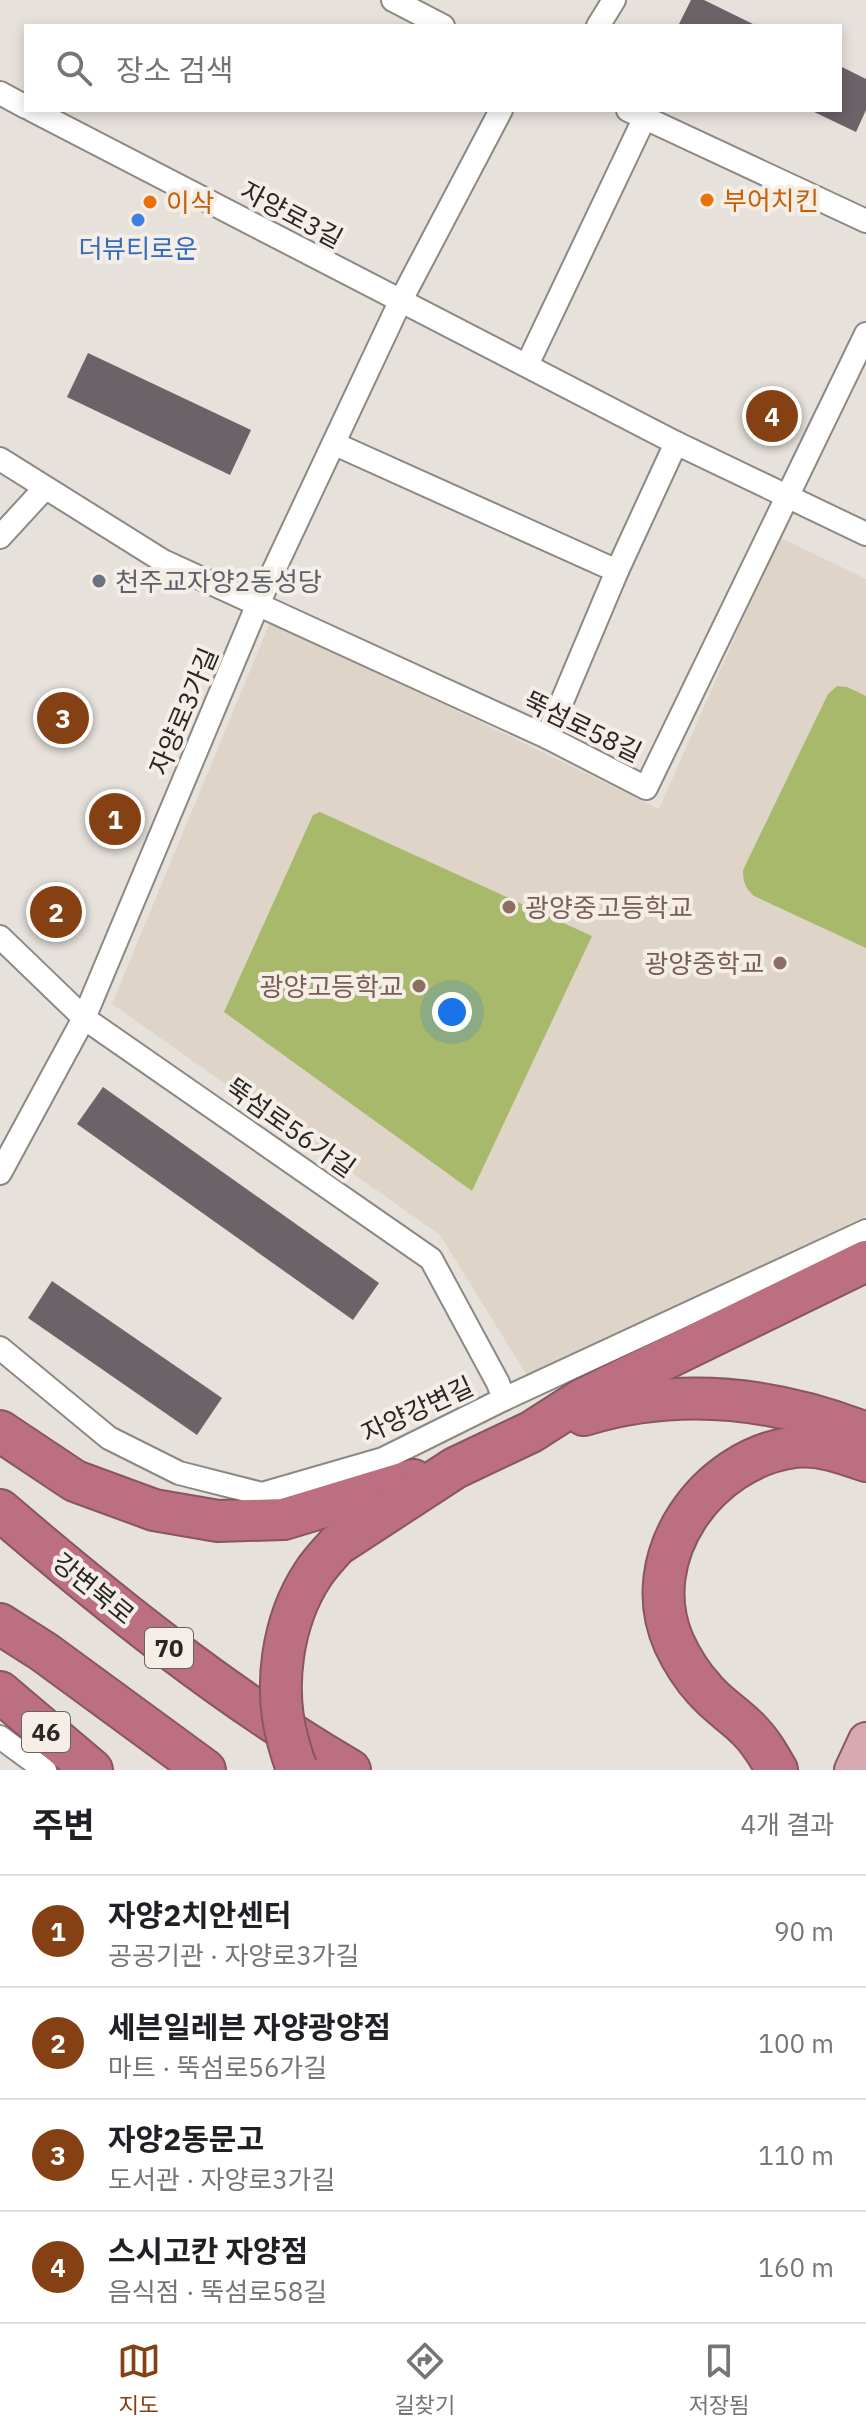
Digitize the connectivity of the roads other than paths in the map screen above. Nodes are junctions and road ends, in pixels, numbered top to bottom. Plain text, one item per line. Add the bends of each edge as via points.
1 (393, 0) edge
2 (614, 0) edge
3 (439, 24) edge
4 (599, 24) edge
5 (0, 93) edge
6 (24, 106) edge
7 (36, 112) edge
8 (500, 112) edge
9 (637, 114) edge
10 (866, 221) edge
11 (400, 302) junction
12 (866, 334) edge
13 (527, 365) junction
14 (676, 443) junction
15 (335, 444) junction
16 (0, 459) edge
17 (45, 488) junction
18 (787, 496) junction
19 (866, 534) edge
20 (0, 537) edge
21 (617, 571) junction
22 (257, 606) junction
23 (547, 737) junction
24 (0, 937) edge
25 (84, 1018) junction
26 (0, 1173) edge
27 (866, 1231) edge
28 (866, 1261) edge
29 (0, 1348) edge
30 (504, 1399) junction
31 (0, 1431) edge
32 (531, 1432) junction
33 (866, 1433) edge
34 (866, 1461) edge
35 (455, 1468) junction
36 (0, 1510) edge
37 (5, 1627) edge
38 (0, 1692) edge
39 (0, 1737) edge
40 (866, 1740) edge
41 (45, 1770) edge
42 (92, 1770) edge
43 (179, 1770) edge
44 (205, 1770) edge
45 (298, 1770) edge
46 (350, 1770) edge
47 (777, 1770) edge
48 (852, 1770) edge

1 - 3 street
2 - 4 street
5 - 6 street
7 - 11 street, 자양로3길
8 - 11 street, 자양로3가길
9 - 10 street
9 - 13 street
11 - 13 street, 자양로3길
11 - 15 street, 자양로3가길
12 - 18 street, 뚝섬로58길
13 - 14 street, 자양로3길
14 - 18 street, 자양로3길
14 - 21 street
15 - 21 street
15 - 22 street, 자양로3가길
16 - 17 street, 뚝섬로58길
17 - 20 street
17 - 22 street, 뚝섬로58길 via 163,561
18 - 19 street, 자양로3길
18 - 23 street, 뚝섬로58길 via 646,788
21 - 23 street
22 - 23 street, 뚝섬로58길
22 - 25 street, 자양로3가길
24 - 25 street, 뚝섬로56가길
25 - 26 street, 자양로3가길
25 - 30 street, 뚝섬로56가길 via 431,1259
27 - 30 street, 자양강변길
28 - 32 highway via 581,1400
29 - 30 street, 자양강변길 via 109,1438 179,1473 262,1494 383,1459
31 - 35 highway via 75,1481 154,1510 218,1521 284,1519
32 - 33 highway via 628,1405 692,1398 760,1402
32 - 35 highway
34 - 47 highway via 810,1447 750,1460 709,1489 671,1550 664,1587 674,1642 703,1689 751,1732
35 - 45 highway, bridge via 337,1545 313,1574 296,1607 280,1685 283,1722
36 - 46 highway, 강변북로 / 70 via 231,1694
37 - 43 highway
37 - 44 highway
38 - 42 highway, 46
39 - 41 street
40 - 48 main road

